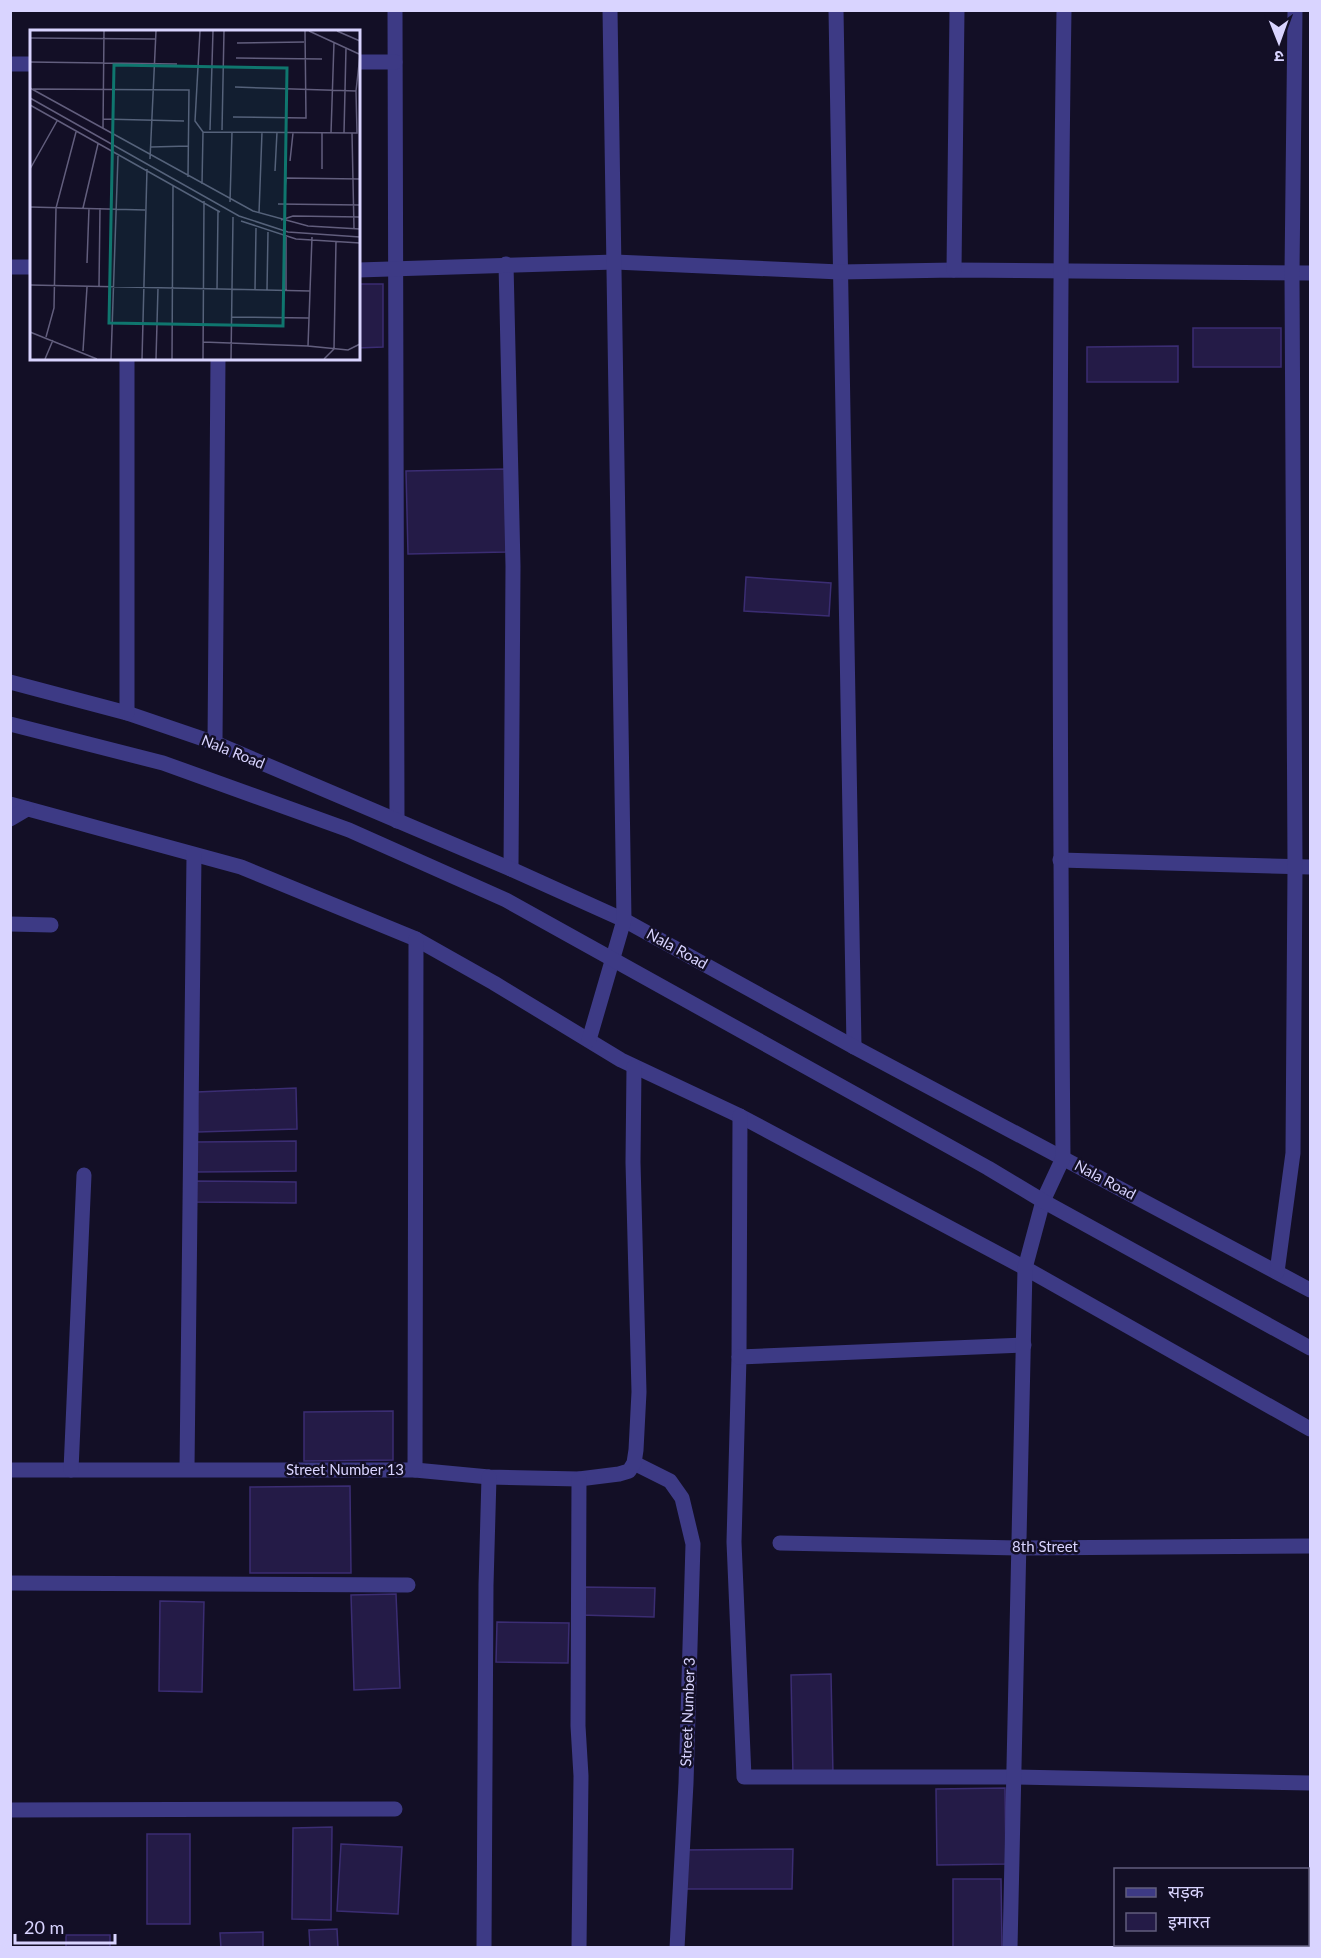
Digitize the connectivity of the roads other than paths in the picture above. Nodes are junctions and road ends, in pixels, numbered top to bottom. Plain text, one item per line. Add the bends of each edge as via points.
1 (395, 10) edge
2 (610, 10) edge
3 (836, 10) edge
4 (957, 10) edge
5 (1064, 10) edge
6 (1295, 10) edge
7 (360, 62) edge
8 (395, 62) junction
9 (10, 64) edge
10 (30, 64) edge
11 (615, 262) junction
12 (506, 264) junction
13 (10, 267) edge
14 (30, 267) edge
15 (360, 270) edge
16 (395, 270) junction
17 (954, 270) junction
18 (1061, 271) junction
19 (840, 272) junction
20 (1292, 273) junction
21 (1311, 273) edge
22 (127, 360) edge
23 (218, 360) edge
24 (10, 682) edge
25 (127, 713) junction
26 (10, 724) edge
27 (215, 743) junction
28 (10, 804) edge
29 (27, 809) junction
30 (10, 819) edge
31 (397, 821) junction
32 (194, 855) junction
33 (1060, 860) junction
34 (1303, 867) edge
35 (511, 869) junction
36 (624, 920) junction
37 (10, 924) edge
38 (51, 925) dead end
39 (416, 939) junction
40 (613, 959) junction
41 (589, 1040) junction
42 (854, 1047) junction
43 (634, 1067) junction
44 (740, 1116) junction
45 (1062, 1158) junction
46 (84, 1175) dead end
47 (1043, 1201) junction
48 (1025, 1268) junction
49 (1277, 1272) junction
50 (1311, 1290) edge
51 (1024, 1345) junction
52 (1311, 1348) edge
53 (739, 1357) junction
54 (1311, 1430) edge
55 (634, 1463) junction
56 (188, 1469) junction
57 (10, 1470) edge
58 (71, 1470) junction
59 (415, 1470) junction
60 (489, 1477) junction
61 (579, 1479) junction
62 (780, 1543) dead end
63 (1311, 1546) edge
64 (1020, 1548) junction
65 (10, 1583) edge
66 (408, 1585) dead end
67 (1014, 1777) junction
68 (1311, 1783) edge
69 (10, 1809) edge
70 (394, 1809) dead end
71 (484, 1947) edge
72 (579, 1947) edge
73 (677, 1947) edge
74 (1010, 1947) edge

1 - 8 street
2 - 11 street
3 - 19 street
4 - 17 street
5 - 18 street
6 - 20 street
7 - 8 street
8 - 16 street
9 - 10 street
11 - 12 street
11 - 19 street
11 - 36 street
12 - 16 street
12 - 35 street via 513,566
13 - 14 street
15 - 16 street
16 - 31 street
17 - 18 street
17 - 19 street
18 - 20 street
18 - 33 street
19 - 42 street
20 - 21 street
20 - 34 street
22 - 25 street
23 - 27 street
24 - 25 street, Nala Road
25 - 27 street, Nala Road
26 - 40 street via 163,763 349,830 506,900
27 - 31 street, Nala Road
28 - 29 street
29 - 30 street
29 - 32 street
31 - 35 street, Nala Road
32 - 39 street via 241,867
32 - 56 street
33 - 34 street
33 - 45 street
34 - 49 street via 1293,1153
35 - 36 street, Nala Road
36 - 40 street
36 - 42 street, Nala Road
37 - 38 street
39 - 41 street
39 - 59 street
40 - 41 street
40 - 47 street
41 - 43 street
42 - 45 street, Nala Road
43 - 44 street
43 - 55 street via 639,1392
44 - 48 street
44 - 53 street
45 - 47 street
45 - 49 street, Nala Road
46 - 58 street
47 - 48 street
47 - 52 street
48 - 51 street
48 - 54 street
49 - 50 street, Nala Road
51 - 53 street
51 - 64 street
53 - 67 street via 734,1542 744,1778
55 - 61 street, Street Number 13 via 629,1471 619,1474
55 - 73 street, Street Number 3 via 670,1481 682,1498 693,1544
56 - 58 street, Street Number 13
56 - 59 street, Street Number 13
57 - 58 street, Street Number 13
59 - 60 street, Street Number 13
60 - 61 street, Street Number 13
60 - 71 street
61 - 72 street
62 - 64 street, 8th Street
63 - 64 street, 8th Street
64 - 67 street
65 - 66 street
67 - 68 street
67 - 74 street
69 - 70 street

